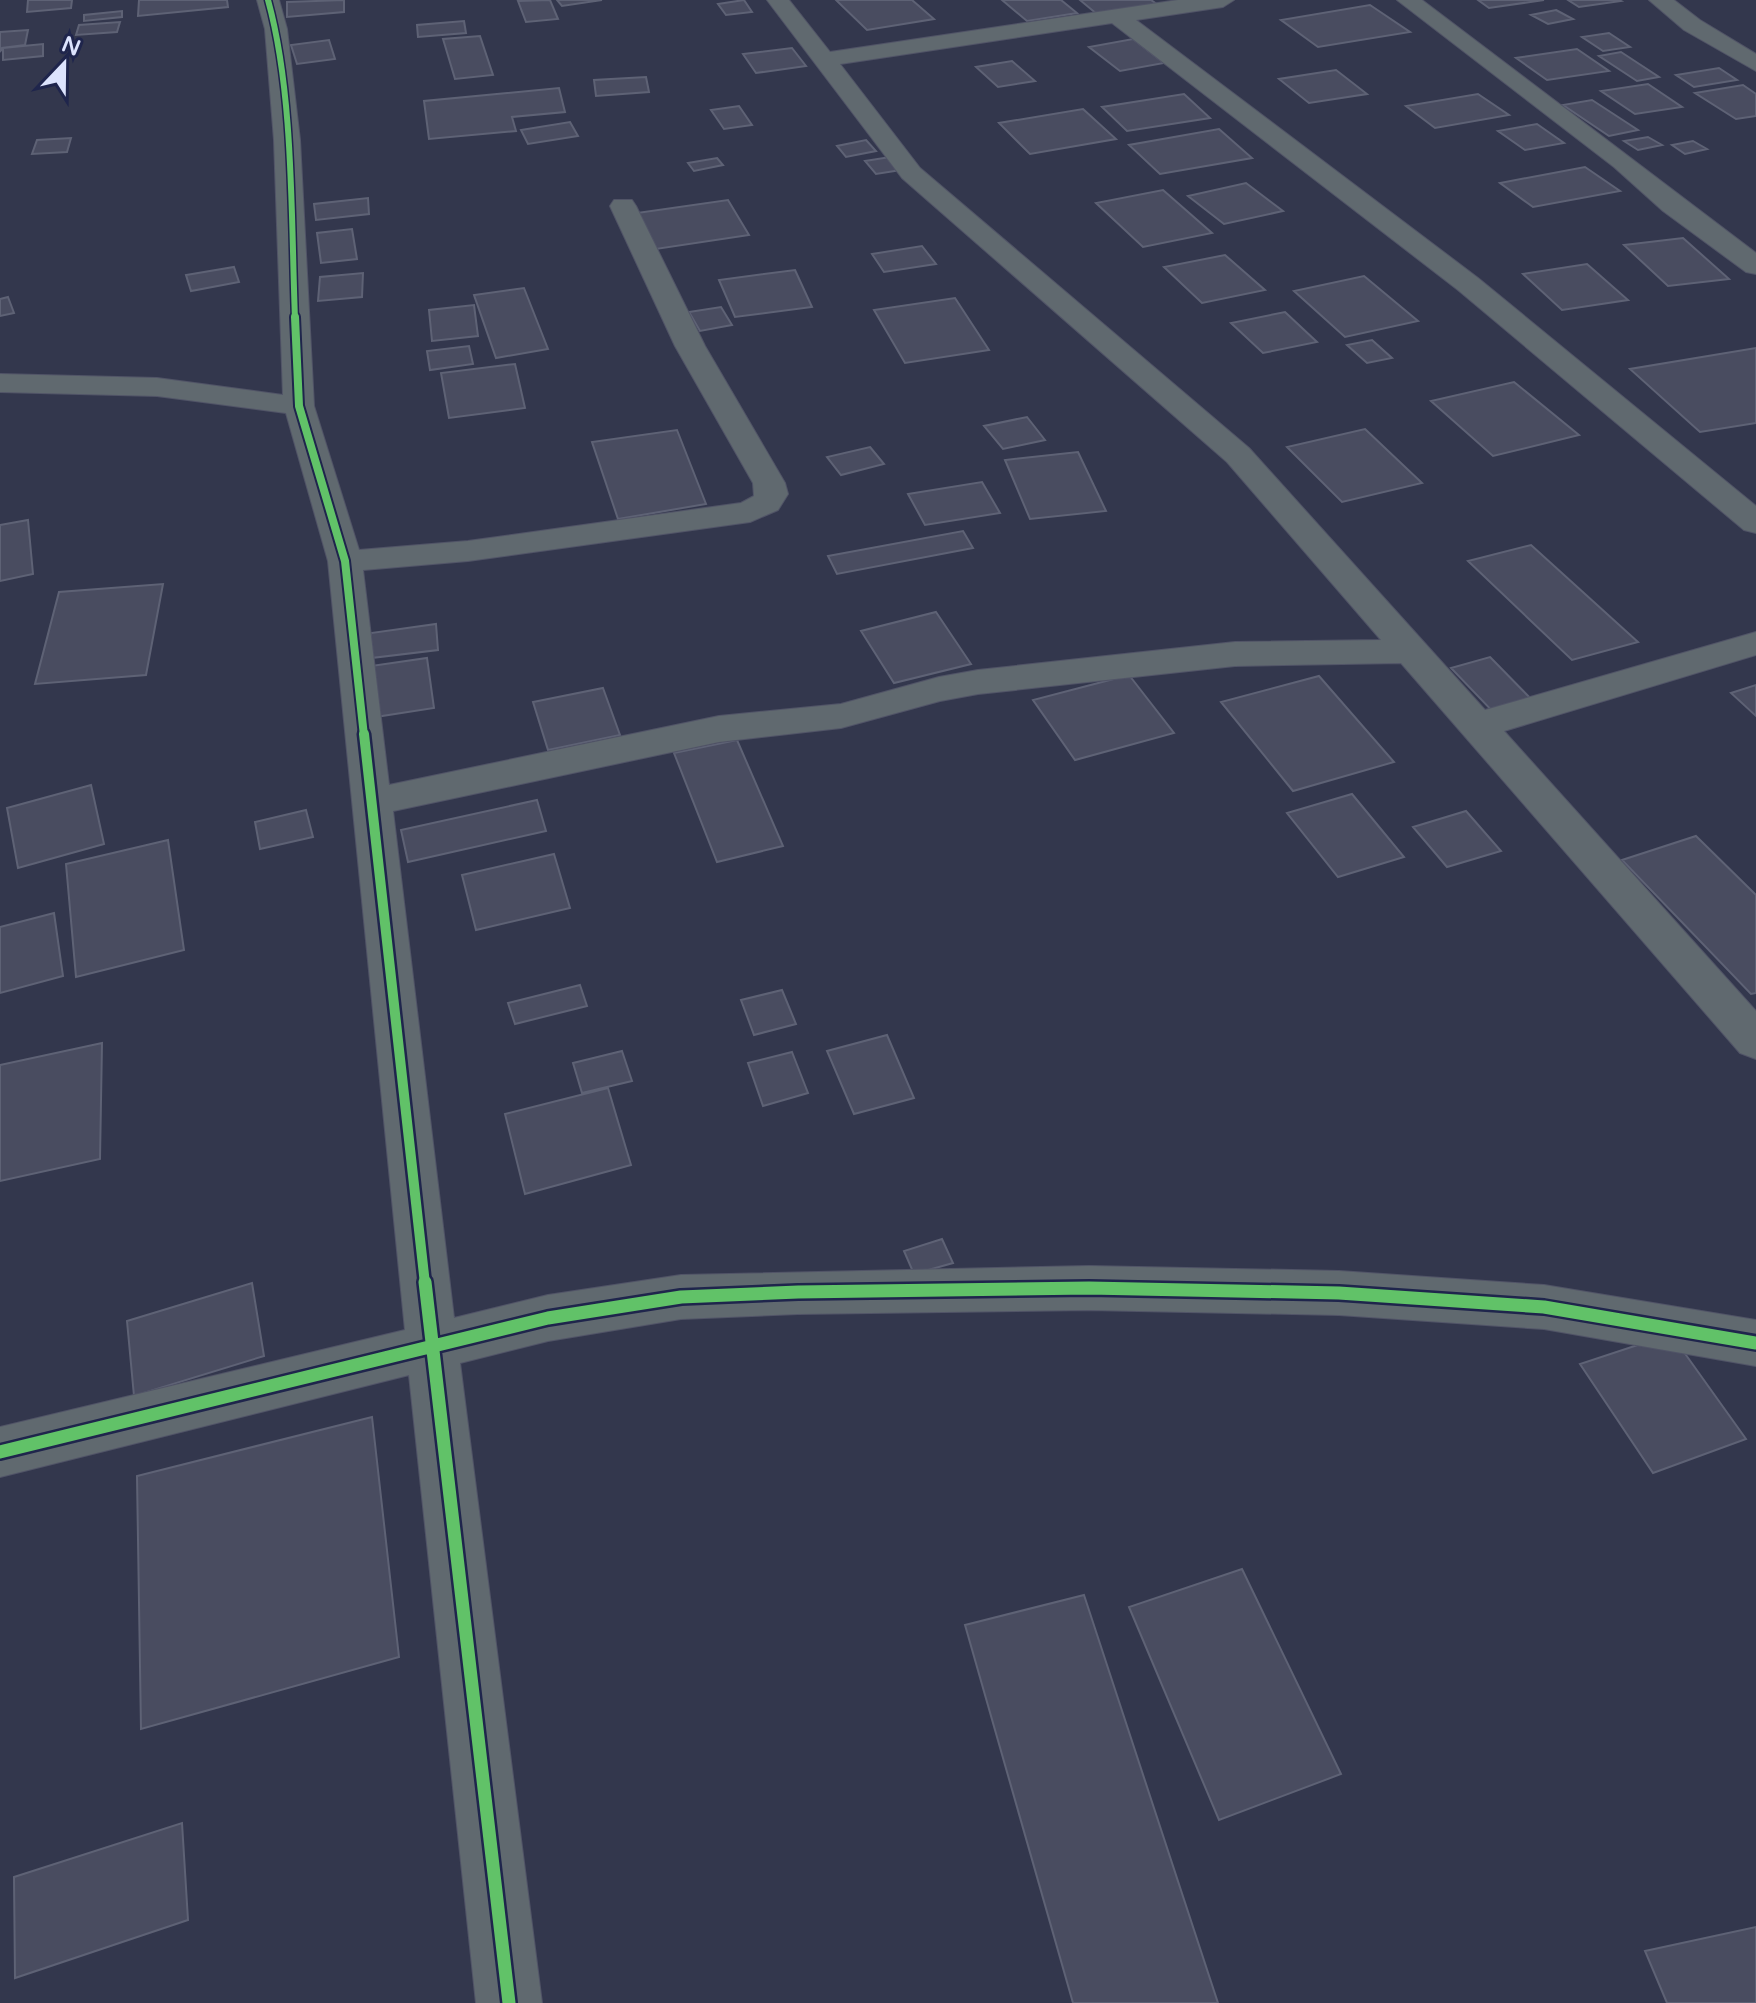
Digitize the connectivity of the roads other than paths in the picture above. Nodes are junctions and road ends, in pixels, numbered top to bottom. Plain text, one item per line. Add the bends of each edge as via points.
1 (268, 0) edge
2 (778, 0) edge
3 (1223, 0) edge
4 (1408, 0) edge
5 (1660, 0) edge
6 (1117, 16) junction
7 (823, 60) junction
8 (1756, 64) edge
9 (623, 206) dead end
10 (1756, 266) edge
11 (0, 383) edge
12 (299, 406) junction
13 (1756, 523) edge
14 (345, 561) junction
15 (1756, 643) edge
16 (1410, 651) junction
17 (1476, 726) junction
18 (373, 802) junction
19 (1756, 1041) edge
20 (1756, 1343) edge
21 (432, 1347) junction
22 (0, 1452) edge
23 (509, 2003) edge

1 - 12 street via 276,29 287,140
2 - 7 street
3 - 6 street
4 - 10 street
5 - 8 street
6 - 7 street
6 - 13 street via 1468,284
7 - 16 street via 911,173 1238,455
9 - 14 street via 690,346 769,483 772,494 766,503 750,512 659,525 468,551
11 - 12 street via 157,387
12 - 14 street
14 - 18 street
15 - 17 street
16 - 17 street
16 - 18 street via 1235,654 978,682 841,716 719,729
17 - 19 street
18 - 21 street
20 - 21 street via 1544,1307 1339,1293 1089,1288 681,1297 548,1318
21 - 22 street
21 - 23 street

